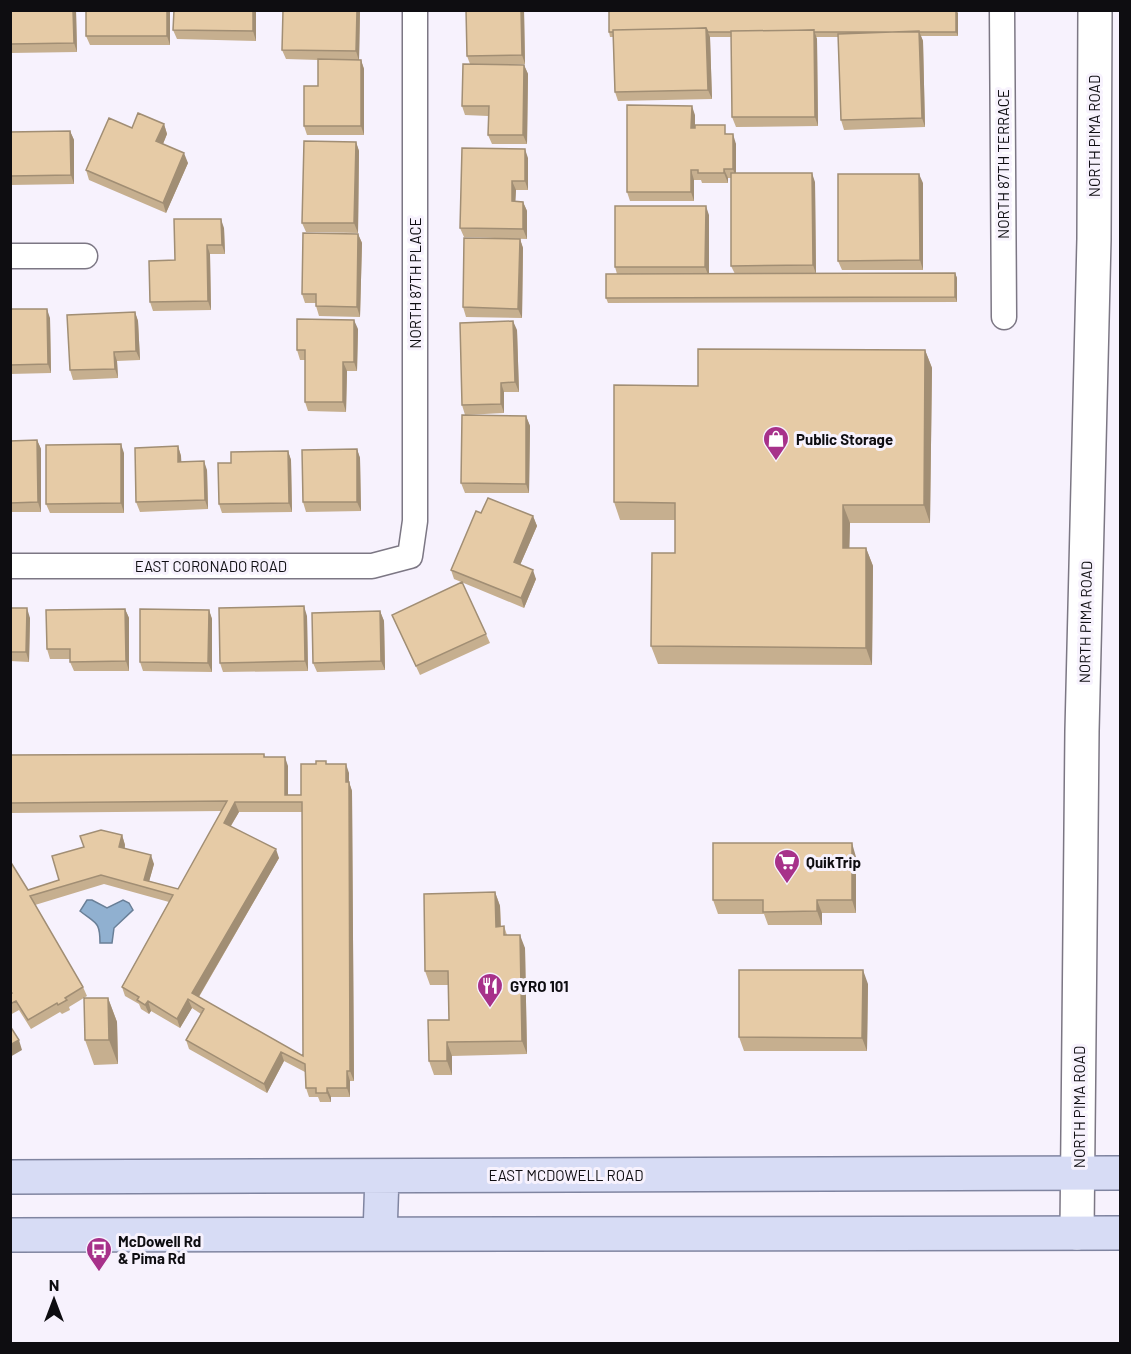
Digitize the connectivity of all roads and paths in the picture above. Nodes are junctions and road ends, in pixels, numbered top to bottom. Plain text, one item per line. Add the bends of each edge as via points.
1 (415, 10) edge
2 (1002, 10) edge
3 (1095, 10) edge
4 (10, 256) edge
5 (85, 256) dead end
6 (1004, 316) dead end
7 (410, 556) joint
8 (10, 566) edge
9 (1120, 1173) edge
10 (1078, 1174) junction
11 (382, 1176) junction
12 (10, 1177) edge
13 (1077, 1233) junction
14 (1120, 1233) edge
15 (380, 1234) junction
16 (10, 1235) edge

1 - 7 street, NORTH 87TH PLACE via 415,521
2 - 6 street, NORTH 87TH TERRACE
3 - 10 main road, NORTH PIMA ROAD
4 - 5 street
7 - 8 street, EAST CORONADO ROAD via 372,566
9 - 10 main road, EAST MCDOWELL ROAD
10 - 11 main road, EAST MCDOWELL ROAD
10 - 13 main road, NORTH PIMA ROAD
11 - 12 main road, EAST MCDOWELL ROAD
11 - 15 main road
13 - 14 main road
13 - 15 main road
15 - 16 main road

